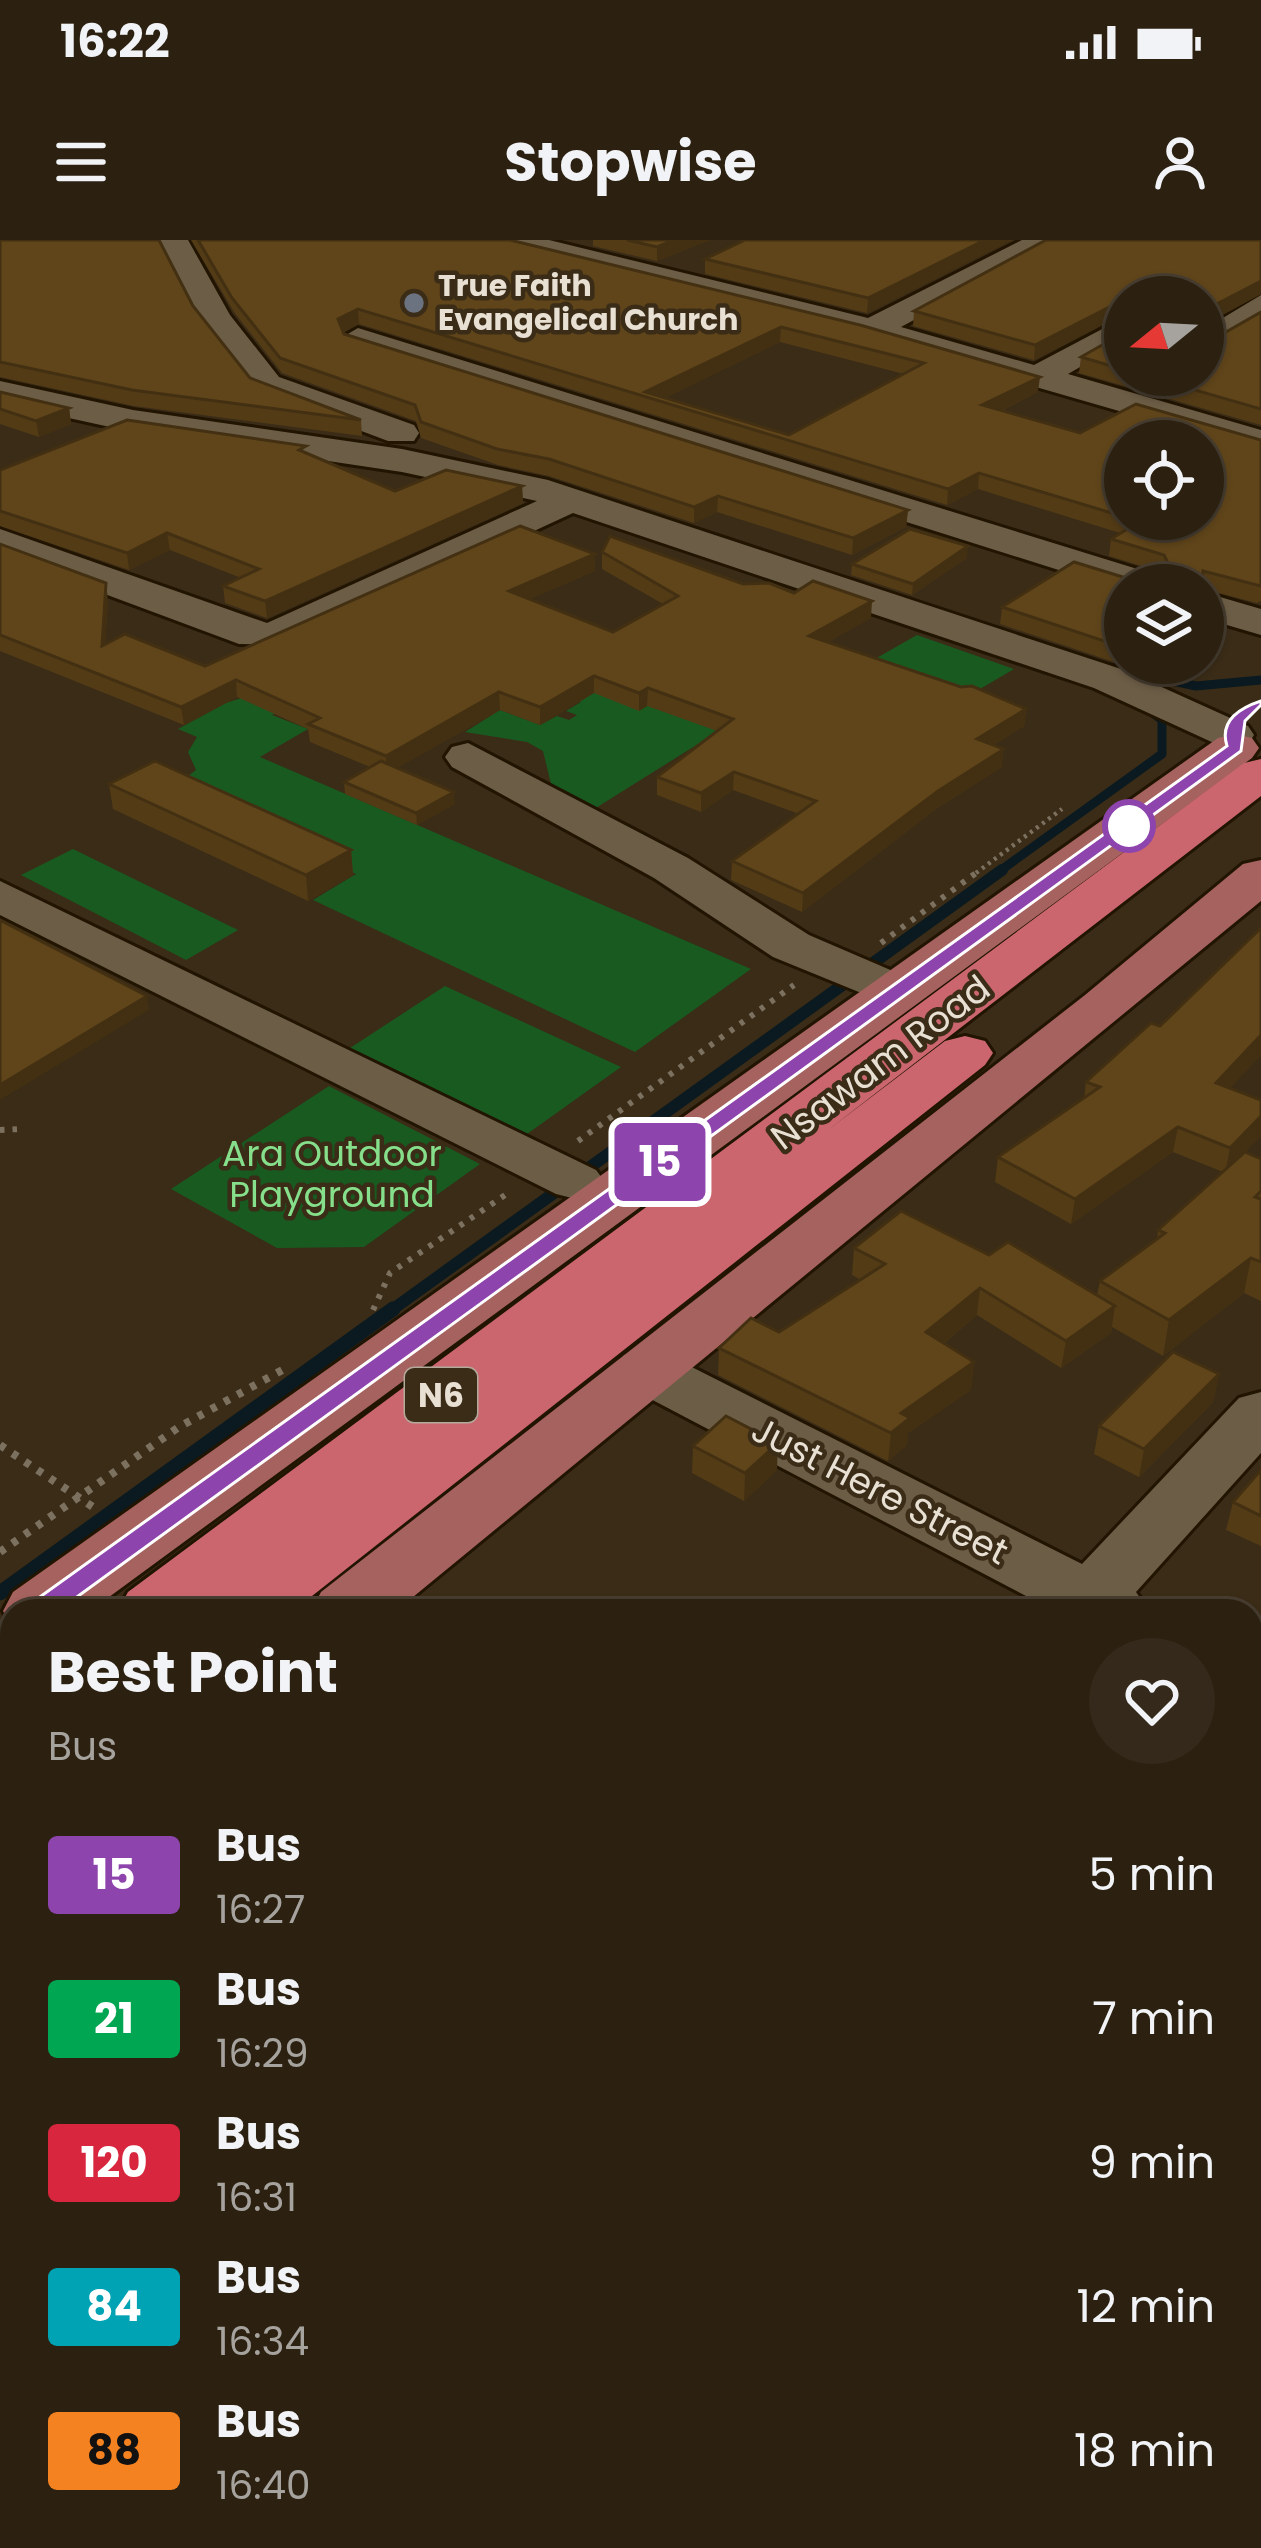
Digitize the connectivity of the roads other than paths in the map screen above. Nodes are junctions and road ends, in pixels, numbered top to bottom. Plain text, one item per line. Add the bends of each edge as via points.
1 (173, 240) edge
2 (511, 240) edge
3 (1046, 240) edge
4 (705, 258) edge
5 (1261, 273) edge
6 (661, 276) junction
7 (1261, 292) edge
8 (1261, 305) edge
9 (872, 329) junction
10 (1224, 331) edge
11 (358, 338) edge
12 (1104, 339) edge
13 (1040, 376) junction
14 (0, 392) edge
15 (1123, 396) edge
16 (1118, 399) junction
17 (123, 421) junction
18 (1257, 437) edge
19 (62, 446) edge
20 (474, 472) junction
21 (571, 500) junction
22 (0, 541) edge
23 (1104, 572) edge
24 (1224, 611) edge
25 (1261, 623) edge
26 (1252, 739) edge
27 (469, 757) dead end
28 (1261, 823) edge
29 (1261, 874) edge
30 (0, 896) edge
31 (898, 992) junction
32 (575, 1182) dead end
33 (754, 1188) junction
34 (646, 1370) junction
35 (1261, 1413) edge
36 (56, 1599) edge
37 (171, 1599) edge
38 (258, 1599) edge
39 (362, 1599) edge
40 (1079, 1599) edge
41 (1101, 1599) edge

1 - 20 street via 215,318 267,384 412,436
2 - 6 street
3 - 9 street
4 - 6 street
5 - 7 street via 1250,281
6 - 9 street
8 - 10 street
9 - 13 street
11 - 23 street
12 - 13 street
13 - 16 street
14 - 17 street
15 - 16 street
16 - 18 street
17 - 19 street
17 - 20 street
20 - 21 street
21 - 22 street via 272,636
21 - 26 street via 1109,679
24 - 25 street
26 - 31 main road
26 - 33 highway, Nsawam Road / N6
27 - 31 street via 671,868 790,946
28 - 33 highway, Nsawam Road / N6
29 - 34 main road
30 - 32 street
31 - 36 main road
33 - 37 highway, Nsawam Road / N6
33 - 38 highway, Nsawam Road / N6
34 - 39 main road
34 - 40 street, Just Here Street
35 - 41 street

